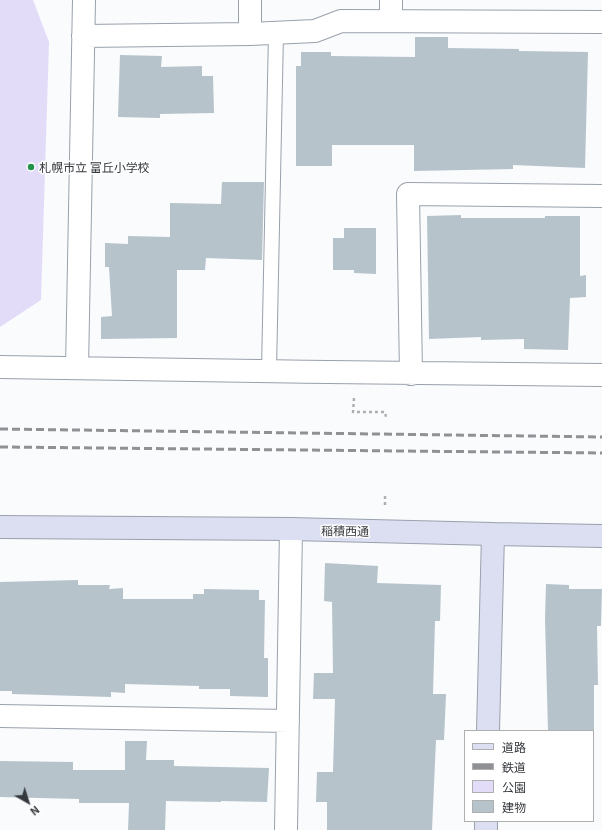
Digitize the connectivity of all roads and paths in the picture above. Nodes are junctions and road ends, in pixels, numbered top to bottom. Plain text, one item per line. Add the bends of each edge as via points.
1 (84, 0) edge
2 (250, 0) edge
3 (391, 10) edge
4 (602, 22) edge
5 (276, 33) junction
6 (250, 34) junction
7 (83, 36) junction
8 (602, 196) edge
9 (0, 368) edge
10 (77, 368) junction
11 (269, 370) junction
12 (411, 374) junction
13 (602, 375) edge
14 (354, 397) dead end
15 (386, 417) dead end
16 (0, 527) edge
17 (291, 529) junction
18 (493, 534) junction
19 (602, 536) edge
20 (0, 716) edge
21 (288, 721) junction
22 (488, 730) edge
23 (286, 830) edge

1 - 7 street
2 - 6 street
3 - 4 street
3 - 5 street via 340,21 315,31
5 - 6 street
5 - 11 lane
6 - 7 street
7 - 10 street
8 - 12 street via 408,194
9 - 10 street
10 - 11 street
11 - 12 street
12 - 13 street
14 - 15 path via 354,412 385,412
16 - 17 street, 稲積西通
17 - 18 street, 稲積西通
17 - 21 street
18 - 19 street, 稲積西通
18 - 22 street
20 - 21 street
21 - 23 street

